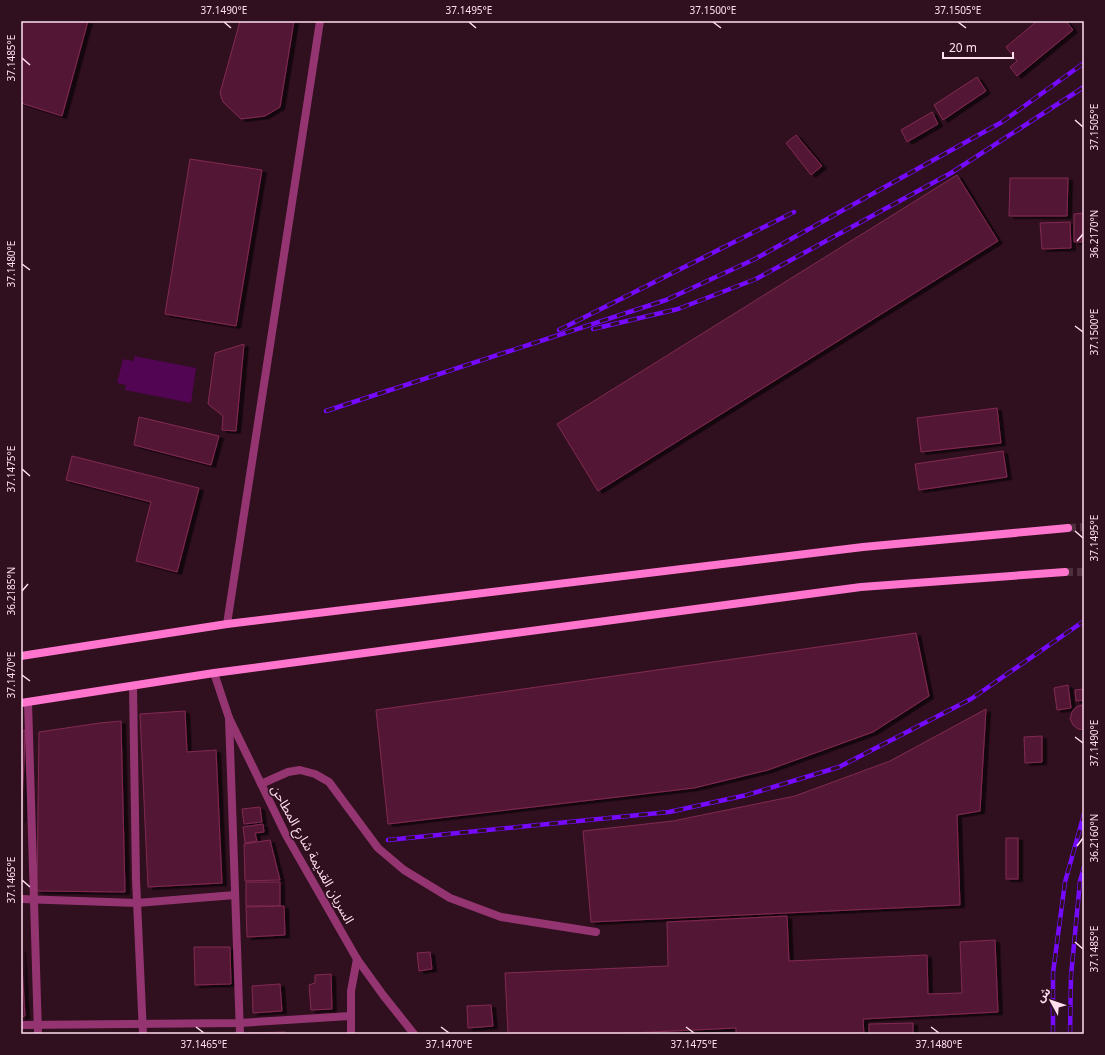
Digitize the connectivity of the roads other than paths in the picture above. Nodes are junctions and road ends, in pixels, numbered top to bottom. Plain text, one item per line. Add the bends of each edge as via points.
1 (320, 21) edge
2 (1068, 528) tunnel mouth
3 (1065, 572) tunnel mouth
4 (227, 624) junction
5 (21, 656) edge
6 (214, 673) junction
7 (133, 686) junction
8 (24, 702) edge
9 (229, 718) junction
10 (261, 784) junction
11 (235, 895) junction
12 (21, 899) edge
13 (34, 899) junction
14 (137, 903) junction
15 (596, 932) dead end
16 (357, 960) junction
17 (350, 1016) junction
18 (143, 1023) junction
19 (240, 1023) junction
20 (21, 1025) edge
21 (38, 1025) junction
22 (38, 1034) edge
23 (144, 1034) edge
24 (240, 1034) edge
25 (351, 1034) edge
26 (414, 1034) edge

1 - 4 street
2 - 4 main road via 855,548
3 - 6 main road via 861,587
4 - 5 main road
6 - 7 main road
6 - 9 street, السريان القديمة شارع المطاحن
7 - 8 main road
7 - 14 street
8 - 13 street
9 - 10 street, السريان القديمة شارع المطاحن
9 - 11 street
10 - 15 street via 288,772 300,770 314,774 329,782 378,848 404,870 450,898 500,917
10 - 16 street, السريان القديمة شارع المطاحن via 286,835
11 - 14 street
11 - 19 street
12 - 13 street
13 - 14 street
13 - 21 street
14 - 18 street
16 - 17 street via 351,991
16 - 26 street, السريان القديمة شارع المطاحن
17 - 19 street
17 - 25 street
18 - 19 street
18 - 21 street
18 - 23 street
19 - 24 street
20 - 21 street
21 - 22 street

